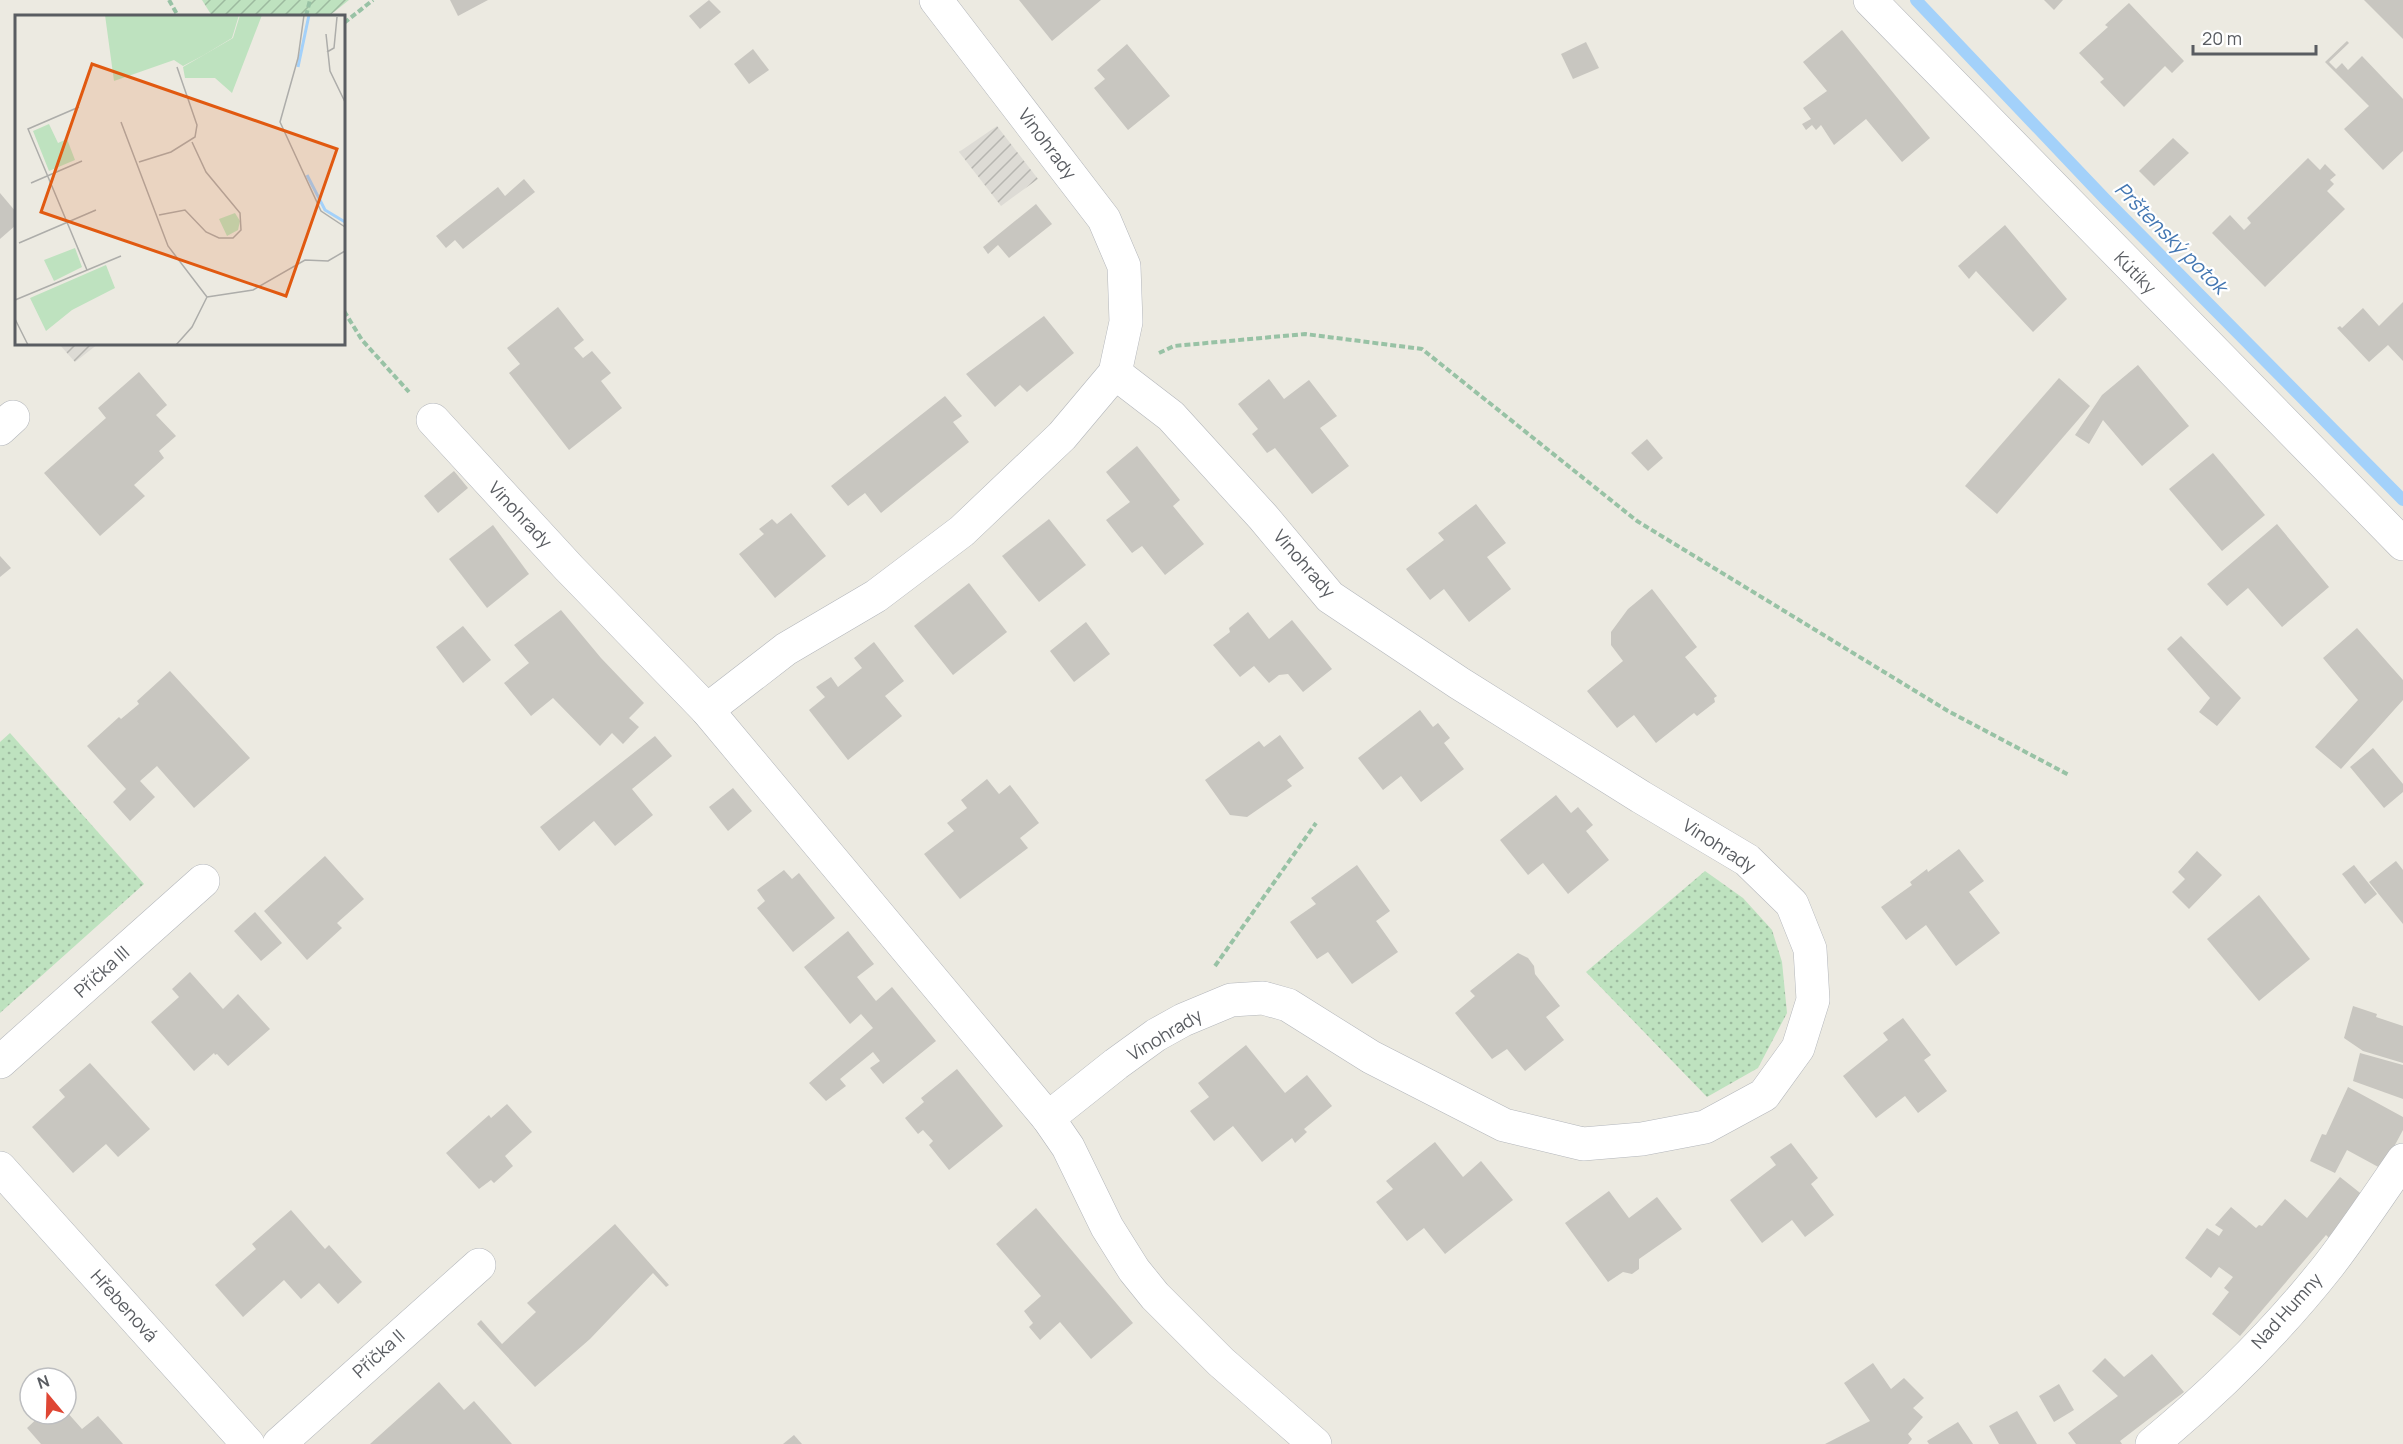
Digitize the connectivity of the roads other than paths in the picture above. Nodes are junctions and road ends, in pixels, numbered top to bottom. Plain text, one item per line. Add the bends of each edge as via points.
1 (936, 0) edge
2 (1870, 0) edge
3 (1115, 373) junction
4 (433, 420) road end
5 (2403, 544) edge
6 (707, 710) junction
7 (203, 881) dead end
8 (0, 1062) edge
9 (1048, 1118) junction
10 (2403, 1160) edge
11 (0, 1168) edge
12 (479, 1265) dead end
13 (248, 1444) edge
14 (279, 1444) edge
15 (1315, 1444) edge
16 (2152, 1444) edge

1 - 3 street, Vinohrady via 1104,219 1116,244 1124,266 1126,322
2 - 5 street, Kútíky
3 - 6 street, Vinohrady via 1062,436 962,531 876,596 786,649
3 - 9 street, Vinohrady via 1172,416 1330,597 1459,683 1748,860 1792,904 1810,949 1813,1000 1798,1048 1764,1095 1705,1127 1642,1139 1583,1144 1504,1125 1371,1057 1288,1005 1263,998 1231,1000 1156,1035
4 - 6 street, Vinohrady
6 - 9 street, Vinohrady
7 - 8 street, Příčka III
9 - 15 street, Vinohrady via 1068,1147 1107,1227 1141,1279 1221,1362
10 - 16 street, Nad Humny via 2328,1265 2280,1322 2219,1386
11 - 13 street, Hřebenová
12 - 14 street, Příčka II

